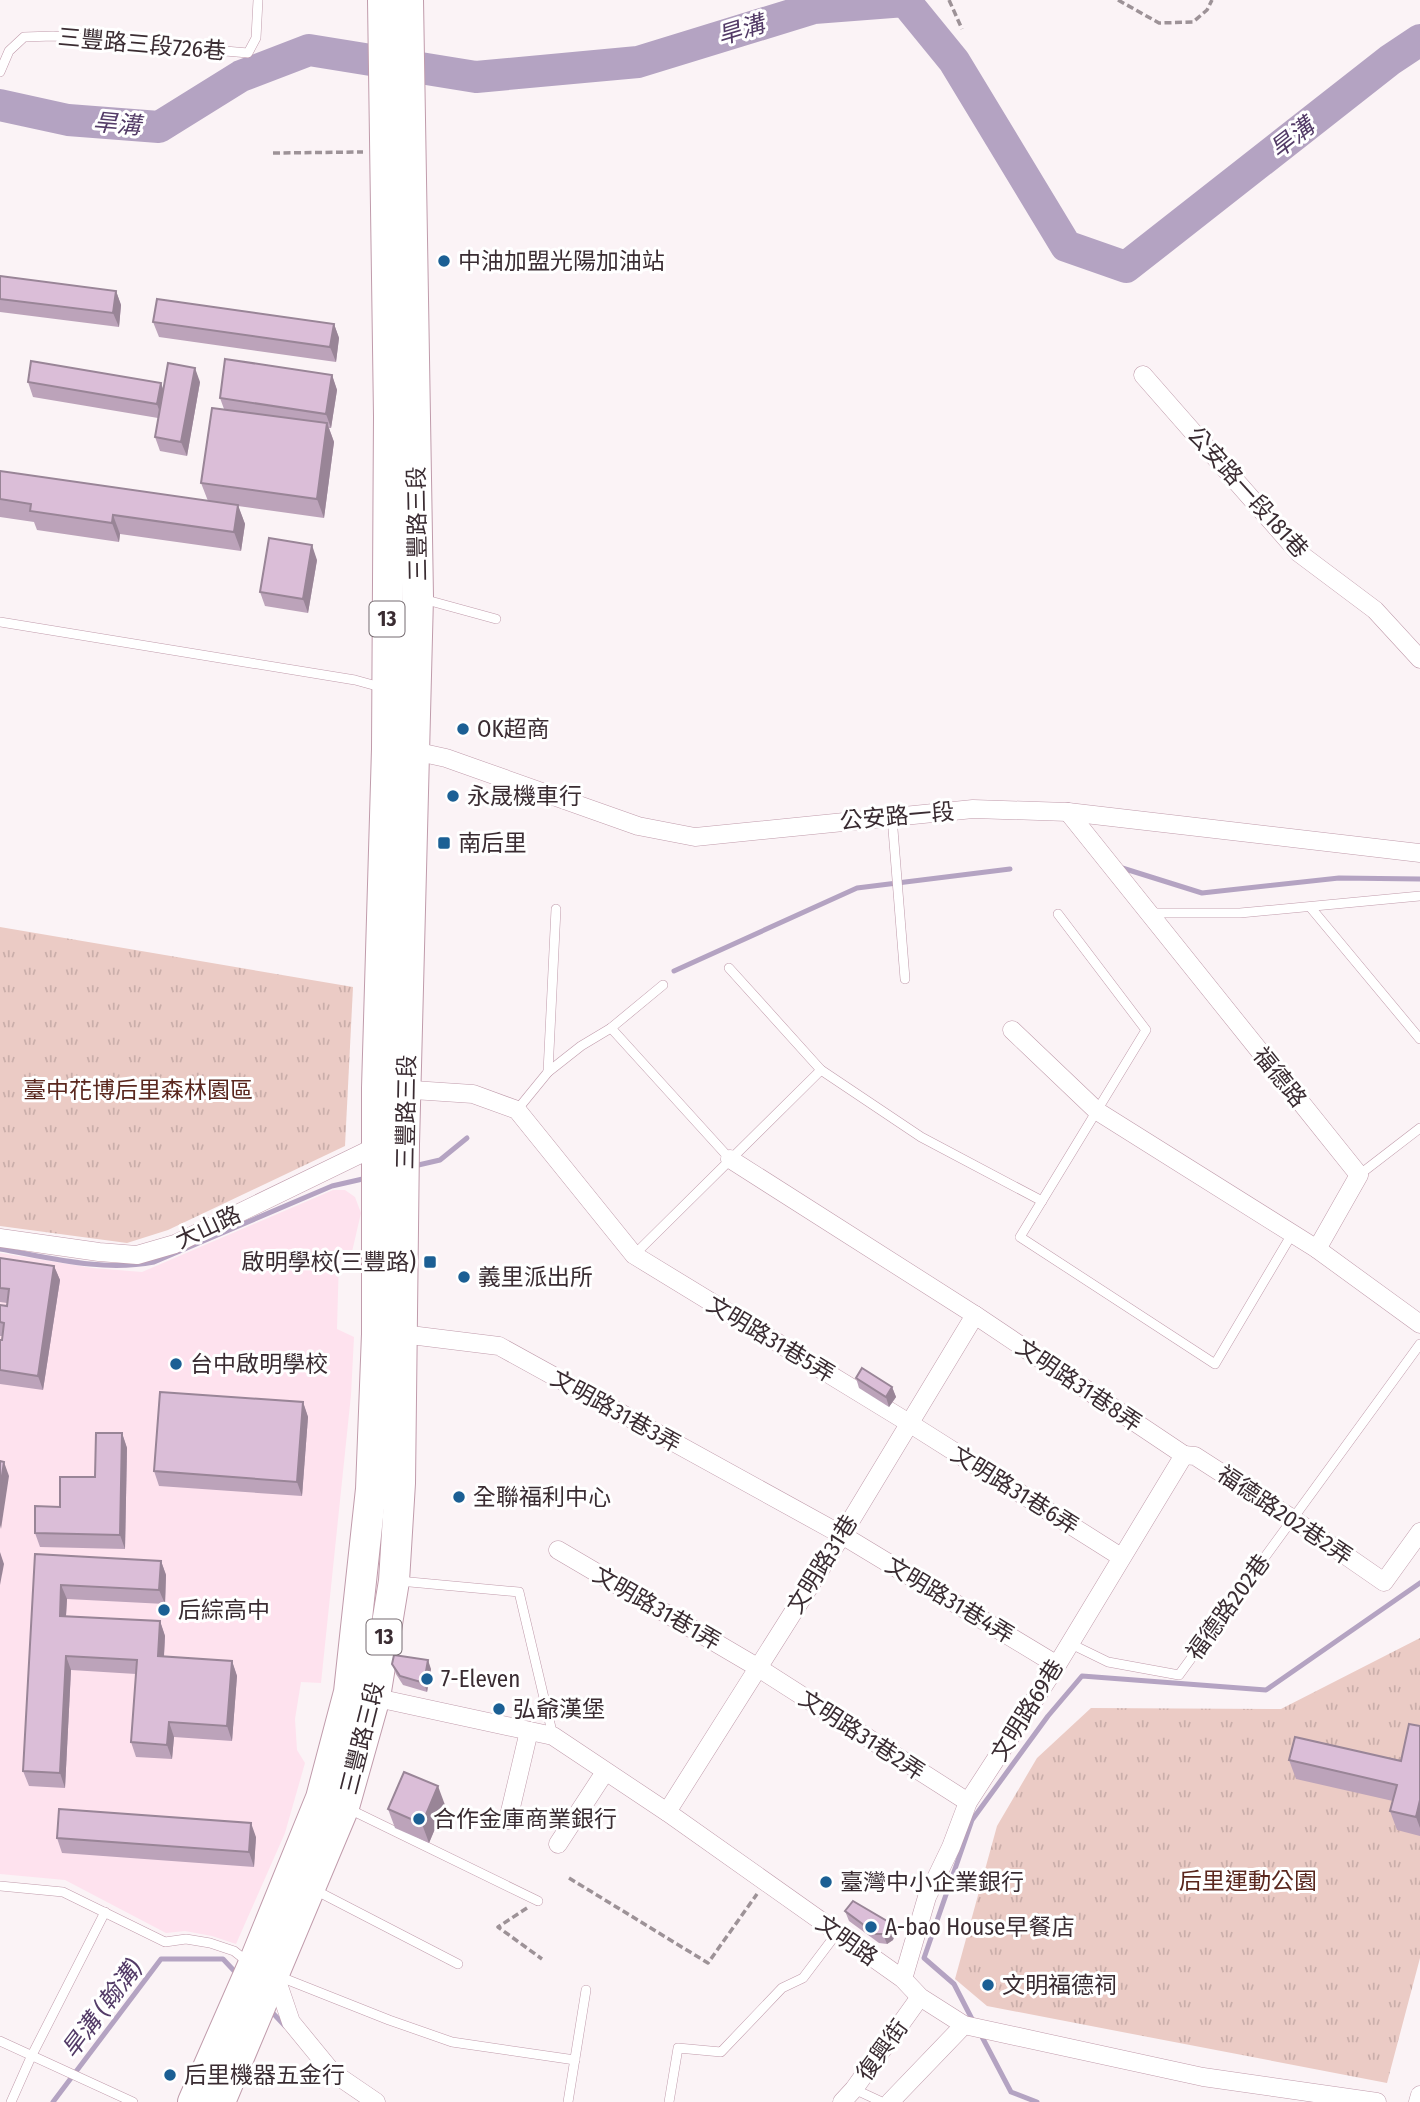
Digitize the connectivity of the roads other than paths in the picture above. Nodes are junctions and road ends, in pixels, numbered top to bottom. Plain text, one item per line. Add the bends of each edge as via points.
1 (258, 0) edge
2 (396, 13) edge
3 (0, 72) edge
4 (398, 152) junction
5 (1143, 375) dead end
6 (418, 597) junction
7 (496, 619) dead end
8 (0, 622) edge
9 (1420, 659) edge
10 (386, 689) junction
11 (401, 749) junction
12 (1068, 812) junction
13 (892, 815) junction
14 (1420, 853) edge
15 (1420, 896) edge
16 (1311, 908) junction
17 (556, 909) dead end
18 (1147, 913) junction
19 (1058, 914) dead end
20 (729, 968) dead end
21 (905, 979) dead end
22 (663, 985) dead end
23 (611, 1028) junction
24 (1012, 1030) dead end
25 (1420, 1039) edge
26 (821, 1070) junction
27 (548, 1072) junction
28 (392, 1089) junction
29 (517, 1110) junction
30 (1097, 1111) junction
31 (1420, 1128) edge
32 (391, 1145) junction
33 (730, 1159) junction
34 (1359, 1175) junction
35 (1042, 1201) junction
36 (1292, 1234) junction
37 (0, 1238) edge
38 (1317, 1249) junction
39 (634, 1255) junction
40 (975, 1315) junction
41 (1420, 1324) edge
42 (390, 1333) junction
43 (1420, 1344) edge
44 (909, 1423) junction
45 (1184, 1455) junction
46 (1293, 1519) junction
47 (1420, 1532) edge
48 (842, 1535) junction
49 (558, 1550) dead end
50 (1121, 1557) junction
51 (377, 1588) junction
52 (1069, 1643) junction
53 (1057, 1665) junction
54 (757, 1667) junction
55 (362, 1695) junction
56 (529, 1731) junction
57 (553, 1736) junction
58 (604, 1772) junction
59 (968, 1802) junction
60 (344, 1807) junction
61 (667, 1812) junction
62 (508, 1819) dead end
63 (558, 1844) dead end
64 (0, 1887) edge
65 (312, 1889) junction
66 (538, 1901) road end
67 (105, 1912) junction
68 (837, 1933) junction
69 (458, 1964) dead end
70 (264, 1970) junction
71 (903, 1979) junction
72 (586, 1990) dead end
73 (920, 1997) junction
74 (964, 2025) junction
75 (0, 2041) edge
76 (31, 2057) junction
77 (575, 2060) junction
78 (1420, 2095) edge
79 (848, 2096) edge
80 (11, 2102) edge
81 (133, 2102) edge
82 (193, 2102) edge
83 (220, 2102) edge
84 (376, 2102) edge
85 (568, 2102) edge
86 (669, 2102) edge
87 (882, 2102) edge
88 (890, 2102) edge
89 (1377, 2102) edge
90 (1418, 2102) edge

1 - 3 lane, 三豐路三段726巷 via 256,38 248,53 24,37 9,51
2 - 4 main road, 三豐路三段 / 13
4 - 6 main road, 三豐路三段 / 13
4 - 10 main road, 三豐路三段 / 13 via 388,416
5 - 9 street, 公安路一段181巷 via 1300,553 1375,610
6 - 7 lane
6 - 11 main road, 三豐路三段 / 13
8 - 10 lane via 355,680
10 - 11 main road, 三豐路三段 / 13
11 - 13 street, 公安路一段 via 446,758 638,825 695,837
11 - 28 main road, 三豐路三段 / 13
12 - 13 street, 公安路一段 via 973,808
12 - 14 street, 公安路一段
12 - 18 street, 福德路
13 - 21 lane
15 - 16 lane
16 - 18 lane
16 - 25 lane
17 - 27 lane
18 - 34 street, 福德路
19 - 30 lane via 1146,1030
20 - 26 lane
22 - 23 lane
23 - 27 lane
23 - 33 lane
24 - 30 street
26 - 33 lane
26 - 35 lane via 921,1137
27 - 29 lane
28 - 29 street via 473,1094
28 - 32 main road, 三豐路三段 / 13
29 - 39 street, 文明路31巷5弄
30 - 35 lane
30 - 36 street
31 - 34 lane
32 - 37 street, 大山路 via 175,1244 136,1255
32 - 42 main road, 三豐路三段 / 13
33 - 39 lane
33 - 40 street, 文明路31巷8弄
34 - 38 street
35 - 36 lane via 1020,1237 1215,1364
36 - 38 street
38 - 41 street
39 - 44 street, 文明路31巷5弄
40 - 44 street, 文明路31巷
40 - 45 street, 文明路31巷8弄
42 - 48 street, 文明路31巷3弄 via 499,1346
42 - 51 main road, 三豐路三段 / 13 via 400,1483
43 - 46 lane, 福德路202巷
44 - 48 street, 文明路31巷
44 - 50 street, 文明路31巷6弄
45 - 46 street, 福德路202巷2弄 via 1195,1456
45 - 50 street, 文明路69巷
46 - 47 street, 福德路202巷2弄 via 1384,1582
46 - 52 lane, 福德路202巷 via 1179,1675 1108,1662
48 - 53 street, 文明路31巷4弄
48 - 54 street, 文明路31巷
49 - 54 street, 文明路31巷1弄
50 - 52 street, 文明路69巷
51 - 55 main road, 三豐路三段 / 13
51 - 57 lane via 519,1592
52 - 53 street, 文明路69巷
53 - 59 street, 文明路69巷
54 - 59 street, 文明路31巷2弄
54 - 61 street, 文明路31巷
55 - 56 street, 文明路
55 - 60 main road, 三豐路三段 / 13
55 - 70 main road, 三豐路三段 / 13 via 321,1797
56 - 57 street, 文明路
56 - 62 street
57 - 58 street, 文明路
58 - 61 street, 文明路
58 - 63 street
59 - 71 street, 文明路69巷 via 928,1897
60 - 65 main road, 三豐路三段 / 13
60 - 66 lane
61 - 68 street, 文明路
64 - 67 lane via 63,1892
65 - 69 lane
65 - 70 main road, 三豐路三段 / 13
67 - 70 lane via 165,1942 210,1943 234,1951
67 - 76 lane
68 - 71 street, 文明路
68 - 86 lane via 803,1978 782,1988 721,2052 678,2048
70 - 77 lane via 452,2042
70 - 82 main road, 三豐路三段 / 13
70 - 83 main road, 三豐路三段 / 13
70 - 84 street via 291,2022 332,2072
71 - 73 street, 文明路
72 - 77 lane
73 - 74 street, 文明路
73 - 79 street, 復興街
74 - 88 street, 復興街
74 - 89 street, 文明路 via 1203,2077
75 - 76 lane
76 - 80 lane
76 - 81 lane
77 - 85 lane
78 - 90 street
79 - 87 lane

